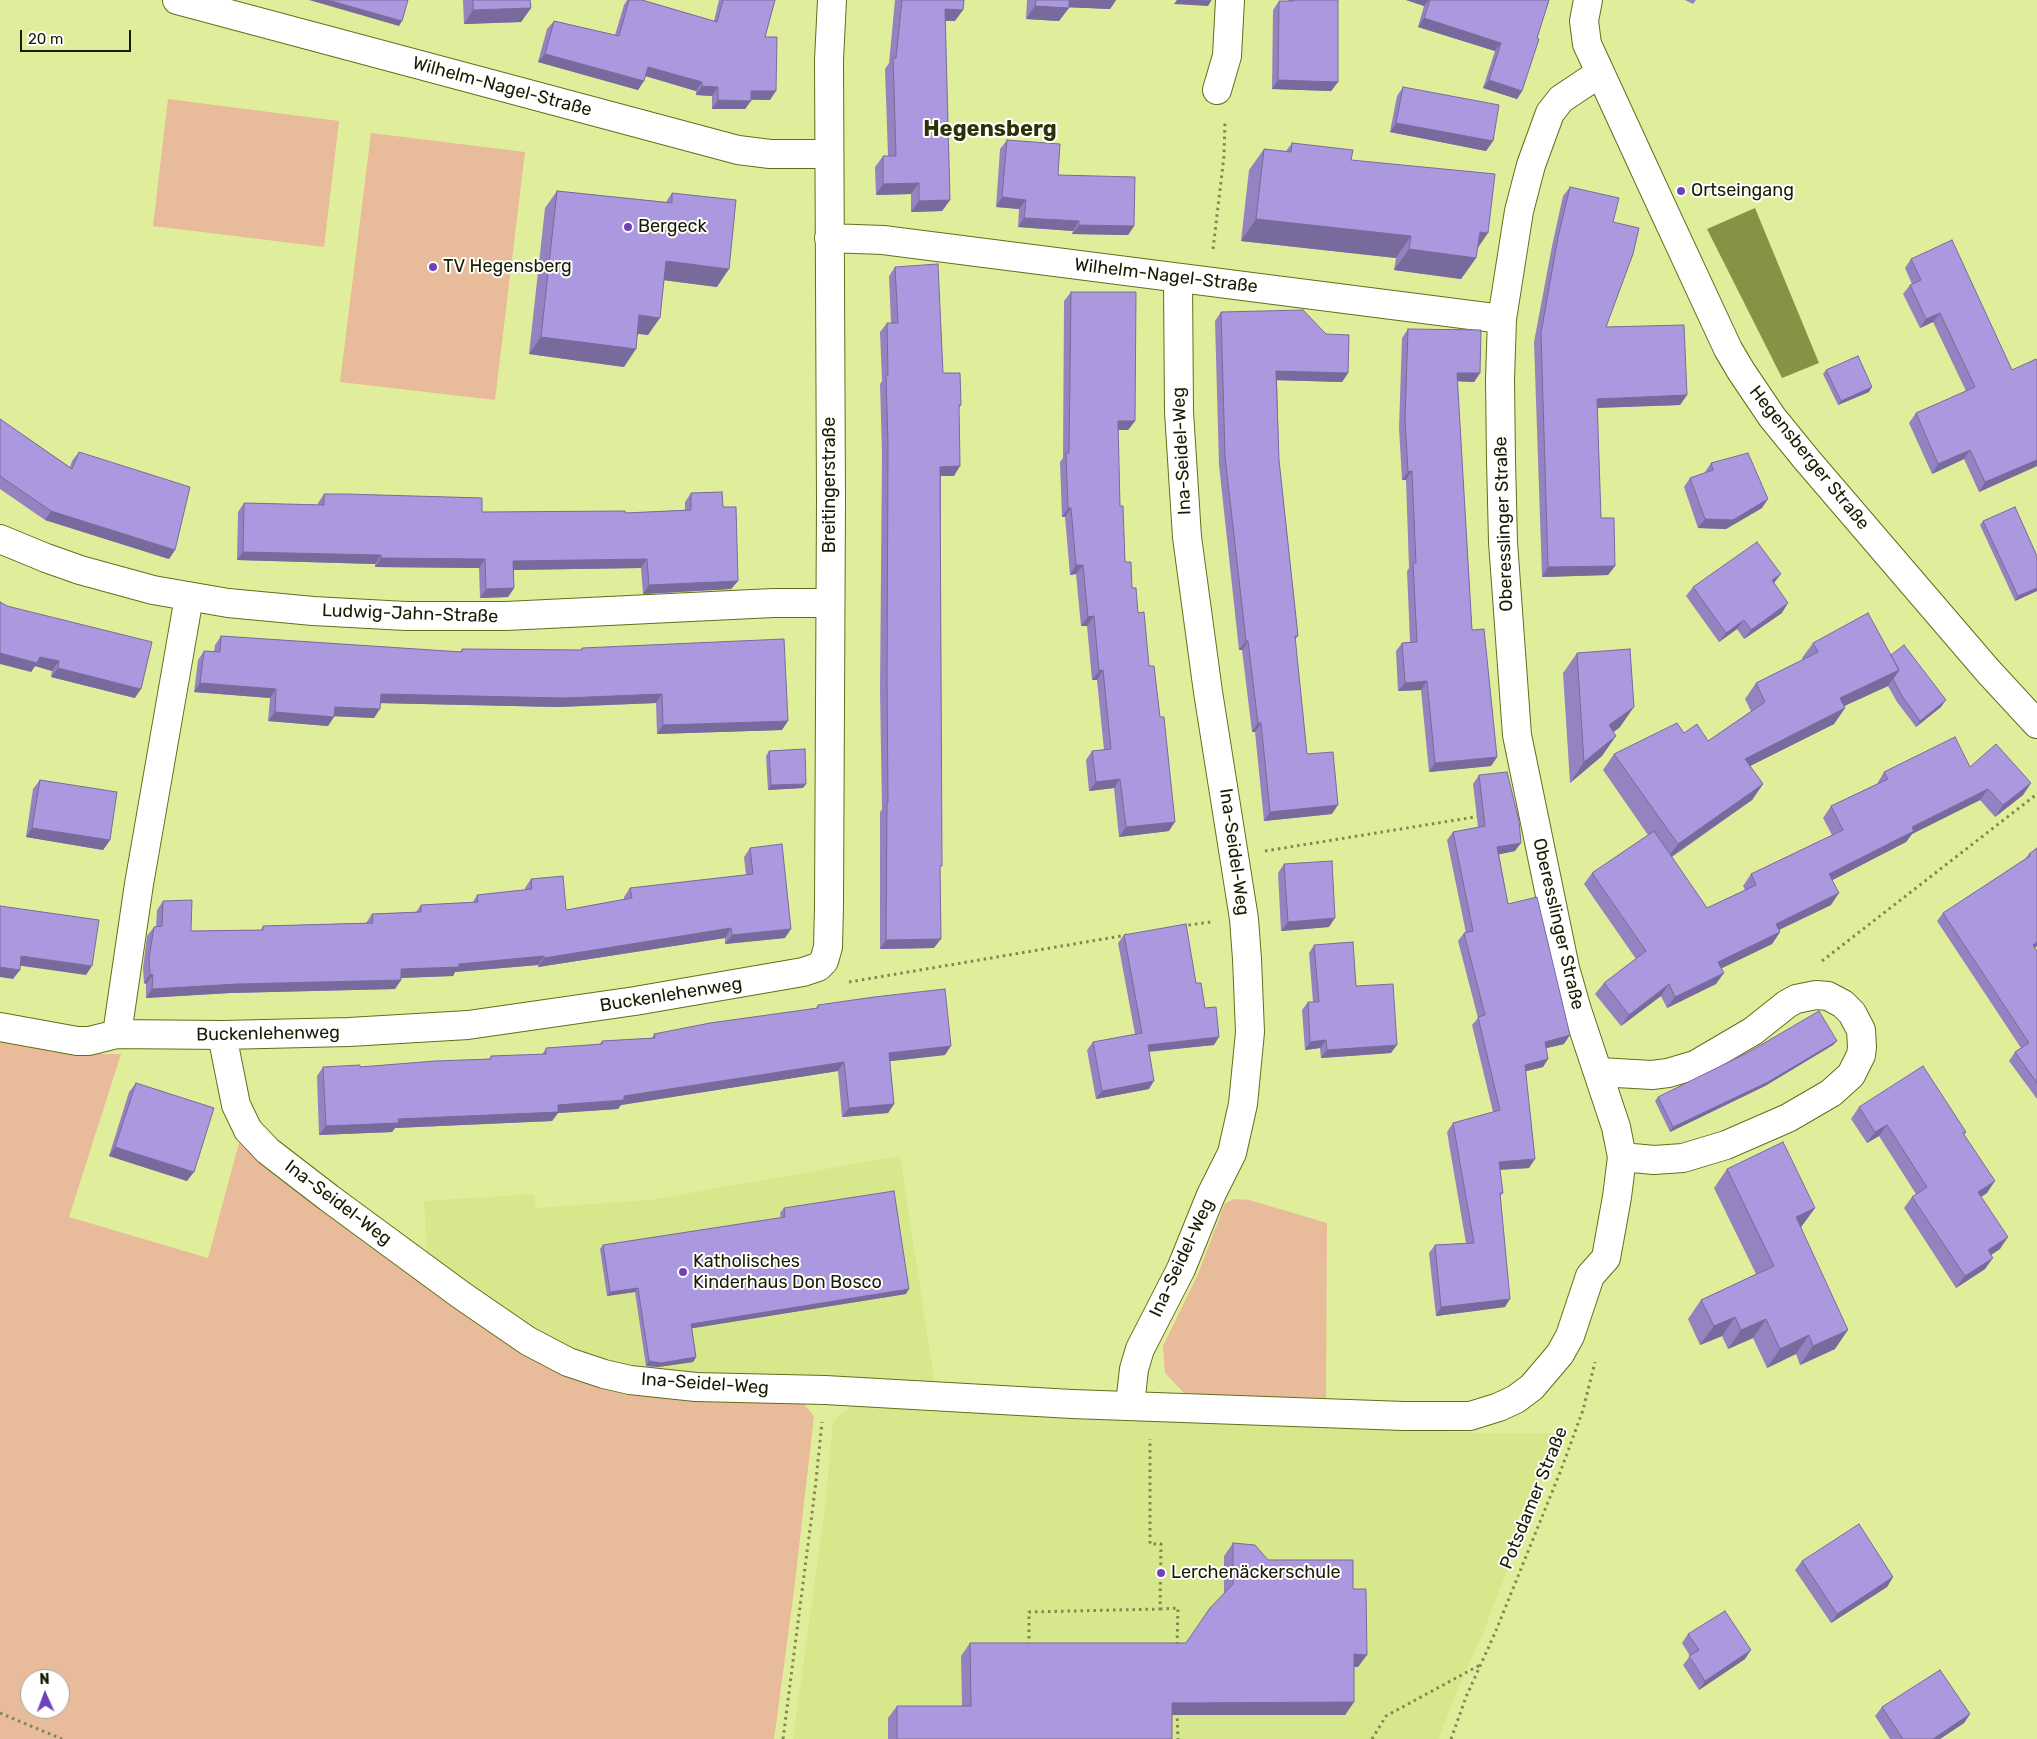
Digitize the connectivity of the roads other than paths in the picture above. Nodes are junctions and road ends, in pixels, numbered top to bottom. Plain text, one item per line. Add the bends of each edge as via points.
1 (177, 0) edge
2 (832, 0) edge
3 (1230, 0) edge
4 (1588, 0) edge
5 (1600, 73) junction
6 (1218, 90) road end
7 (829, 154) junction
8 (829, 238) junction
9 (1178, 278) junction
10 (1502, 319) junction
11 (0, 539) edge
12 (189, 597) junction
13 (829, 603) junction
14 (2037, 724) edge
15 (818, 967) joint
16 (0, 1027) edge
17 (116, 1034) junction
18 (222, 1035) junction
19 (1599, 1072) junction
20 (1622, 1157) junction
21 (1606, 1258) joint
22 (1140, 1406) junction

1 - 7 street, Wilhelm-Nagel-Straße via 738,150 770,154
2 - 7 street, Breitingerstraße
3 - 6 street via 1227,56
4 - 5 street via 1585,32
5 - 10 street, Oberesslinger Straße via 1561,99 1546,122 1519,210
5 - 14 street, Hegensberger Straße via 1728,349 1755,393 1807,460
7 - 8 street, Breitingerstraße
8 - 9 street, Wilhelm-Nagel-Straße via 883,240
8 - 13 street, Breitingerstraße
9 - 10 street, Wilhelm-Nagel-Straße
9 - 22 street, Ina-Seidel-Weg via 1179,412 1187,537 1244,918 1249,1042 1243,1104 1232,1153 1181,1269 1140,1349 1134,1369
10 - 19 street, Oberesslinger Straße via 1503,542 1514,716 1565,968 1576,1010
11 - 12 street, Ludwig-Jahn-Straße via 109,579
12 - 13 street, Ludwig-Jahn-Straße via 305,610 454,617
12 - 17 street
13 - 15 street, Breitingerstraße via 828,947 824,961
15 - 18 street, Buckenlehenweg via 811,971 703,990 468,1025 359,1032
16 - 17 street, Buckenlehenweg via 77,1041
17 - 18 street, Buckenlehenweg
18 - 22 street, Ina-Seidel-Weg via 236,1105 256,1140 461,1295 528,1341 568,1362 630,1380 696,1387 825,1390
19 - 20 street, Oberesslinger Straße
19 - 20 street via 1652,1075 1695,1065 1753,1031 1787,1004 1816,995 1828,996 1843,1004 1861,1030 1861,1056 1851,1075 1831,1093 1788,1118 1720,1147 1683,1158
20 - 21 street, Oberesslinger Straße
21 - 22 street, Ina-Seidel-Weg via 1590,1276 1570,1336 1547,1372 1516,1398 1482,1413 1452,1417

